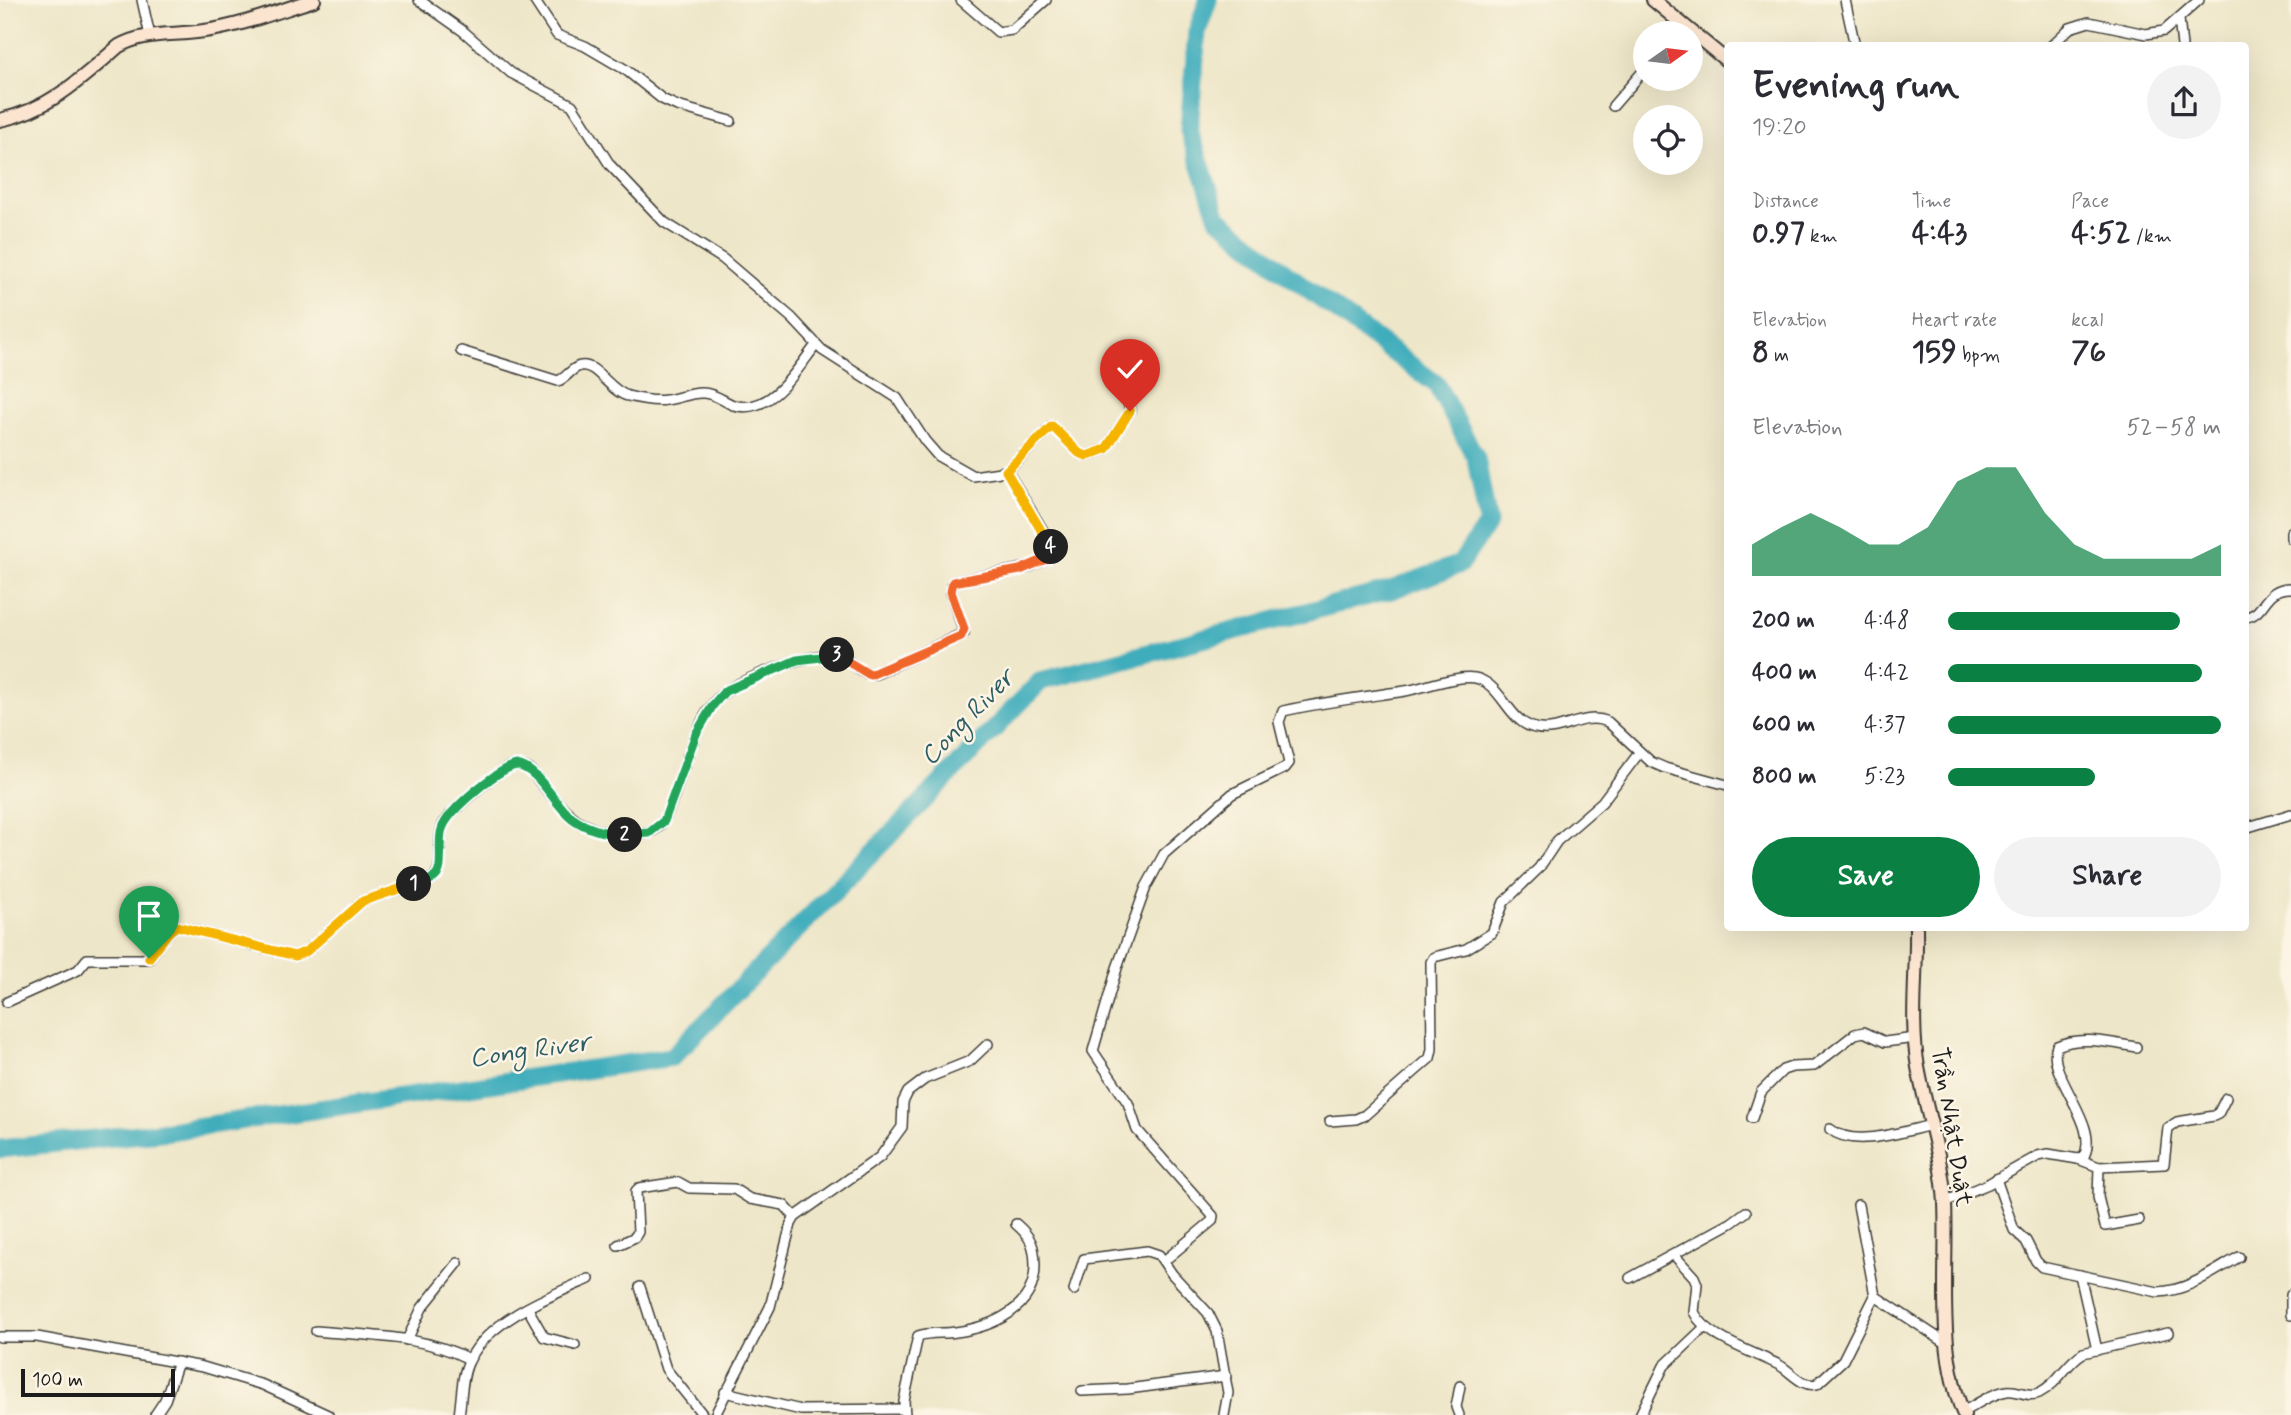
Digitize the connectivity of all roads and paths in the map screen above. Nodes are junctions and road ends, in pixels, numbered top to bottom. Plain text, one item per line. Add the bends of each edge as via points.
1 (142, 0) edge
2 (314, 0) edge
3 (419, 0) edge
4 (534, 0) edge
5 (961, 0) edge
6 (1046, 0) edge
7 (1653, 0) edge
8 (1844, 0) edge
9 (2199, 0) edge
10 (2179, 19) junction
11 (1677, 21) edge
12 (150, 36) junction
13 (1703, 42) edge
14 (1854, 42) edge
15 (2055, 42) edge
16 (2182, 42) edge
17 (1724, 59) edge
18 (1633, 83) edge
19 (1613, 106) dead end
20 (0, 120) edge
21 (731, 121) dead end
22 (816, 345) junction
23 (461, 351) dead end
24 (1121, 359) dead end
25 (1006, 471) junction
26 (2291, 532) edge
27 (2291, 538) edge
28 (2291, 577) edge
29 (2288, 587) edge
30 (2249, 616) edge
31 (1639, 753) junction
32 (1724, 784) edge
33 (2291, 814) edge
34 (2249, 827) edge
35 (1916, 931) edge
36 (7, 1002) dead end
37 (1915, 1038) junction
38 (988, 1044) dead end
39 (2136, 1047) dead end
40 (2226, 1098) dead end
41 (1752, 1118) dead end
42 (1330, 1121) dead end
43 (1932, 1125) junction
44 (1830, 1129) dead end
45 (2078, 1159) junction
46 (2099, 1167) junction
47 (1996, 1179) junction
48 (1944, 1202) junction
49 (1858, 1205) dead end
50 (1746, 1212) dead end
51 (795, 1217) junction
52 (2139, 1220) dead end
53 (1016, 1224) dead end
54 (618, 1245) dead end
55 (1674, 1255) junction
56 (2239, 1257) dead end
57 (1164, 1261) junction
58 (458, 1263) dead end
59 (2080, 1275) junction
60 (1630, 1278) dead end
61 (589, 1279) dead end
62 (640, 1287) dead end
63 (1074, 1290) dead end
64 (2291, 1294) edge
65 (1875, 1296) junction
66 (528, 1309) junction
67 (2291, 1315) edge
68 (1705, 1327) junction
69 (316, 1331) dead end
70 (2168, 1333) dead end
71 (0, 1337) edge
72 (407, 1340) junction
73 (1946, 1343) junction
74 (575, 1345) dead end
75 (2097, 1350) junction
76 (469, 1359) junction
77 (178, 1362) junction
78 (1226, 1376) junction
79 (1460, 1386) dead end
80 (1082, 1391) dead end
81 (725, 1392) junction
82 (905, 1412) edge
83 (1963, 1414) edge
84 (155, 1415) edge
85 (328, 1415) edge
86 (459, 1415) edge
87 (703, 1415) edge
88 (715, 1415) edge
89 (1224, 1415) edge
90 (1459, 1415) edge
91 (1640, 1415) edge

1 - 12 street
2 - 12 main road via 217,29
3 - 22 street via 502,66 572,105 610,165 664,222 723,258
4 - 21 street via 557,35 626,70 662,99
5 - 6 street via 1005,33
7 - 11 main road
8 - 14 street
9 - 10 street
10 - 15 street via 2164,31 2146,34 2079,23
10 - 16 street
12 - 20 main road via 119,46 59,97
13 - 17 main road
18 - 19 street
22 - 23 street via 774,395 747,406 704,393 666,400 629,397 610,387 587,365 558,381
22 - 25 street via 897,398 939,456 974,477
24 - 25 street via 1130,411 1106,449 1087,456 1079,453 1052,426
25 - 36 street via 1047,537 1052,548 1048,558 1020,570 953,582 951,592 964,633 876,674 865,674 831,654 797,660 725,691 696,734 664,821 649,833 610,834 577,821 530,770 509,767 447,818 439,839 440,868 434,878 363,901 307,951 295,956 177,926 149,958 87,959 78,970
26 - 27 street
28 - 29 street
29 - 30 street via 2273,592
31 - 32 street via 1665,768
31 - 42 street via 1602,803 1557,841 1539,868 1504,902 1492,933 1466,949 1434,957 1432,1049 1425,1064 1365,1115
31 - 57 street via 1599,718 1546,729 1526,725 1489,685 1473,678 1333,700 1279,715 1289,763 1285,768 1232,794 1164,853 1148,882 1117,968 1093,1051 1128,1103 1137,1130 1213,1216
33 - 34 street
35 - 37 main road, Trần Nhật Duật
37 - 41 street via 1885,1042 1864,1032 1855,1034 1814,1066 1783,1070 1761,1092
37 - 43 main road, Trần Nhật Duật
38 - 51 street via 970,1061 925,1079 908,1092 902,1127 880,1157
39 - 45 street via 2098,1042 2057,1046 2057,1065 2086,1131 2086,1152
40 - 46 street via 2218,1114 2168,1128 2164,1164
43 - 44 street via 1867,1138 1838,1136
43 - 48 main road, Trần Nhật Duật
45 - 46 street
45 - 47 street via 2038,1156
46 - 52 street via 2098,1197 2105,1226
47 - 48 street
47 - 59 street via 2011,1224 2038,1265
48 - 73 main road, Trần Nhật Duật
49 - 65 street
50 - 55 street
51 - 54 street via 784,1205 750,1199 734,1189 690,1188 678,1182 639,1188 638,1232
51 - 81 street via 770,1307
53 - 82 street via 1029,1235 1035,1260 1032,1288 1025,1300 1004,1317 983,1325 918,1336
55 - 60 street
55 - 68 street via 1694,1277 1694,1312
56 - 59 street via 2170,1292
57 - 63 street via 1147,1251 1089,1257 1081,1263
57 - 78 street via 1214,1322
58 - 72 street via 420,1310
59 - 75 street
61 - 66 street
62 - 87 street via 666,1368
64 - 67 street
65 - 68 street via 1843,1360 1812,1386
65 - 73 street
66 - 74 street via 544,1337
66 - 76 street via 498,1326
68 - 91 street via 1664,1366
69 - 72 street
70 - 75 street
71 - 77 street via 37,1337
72 - 76 street
73 - 83 main road, Trần Nhật Duật
75 - 83 street via 2075,1358 2062,1376 2038,1393 2001,1392
76 - 86 street
77 - 84 street
77 - 85 street via 263,1385
78 - 80 street
78 - 89 street
79 - 90 street
81 - 82 street via 810,1410
81 - 88 street

